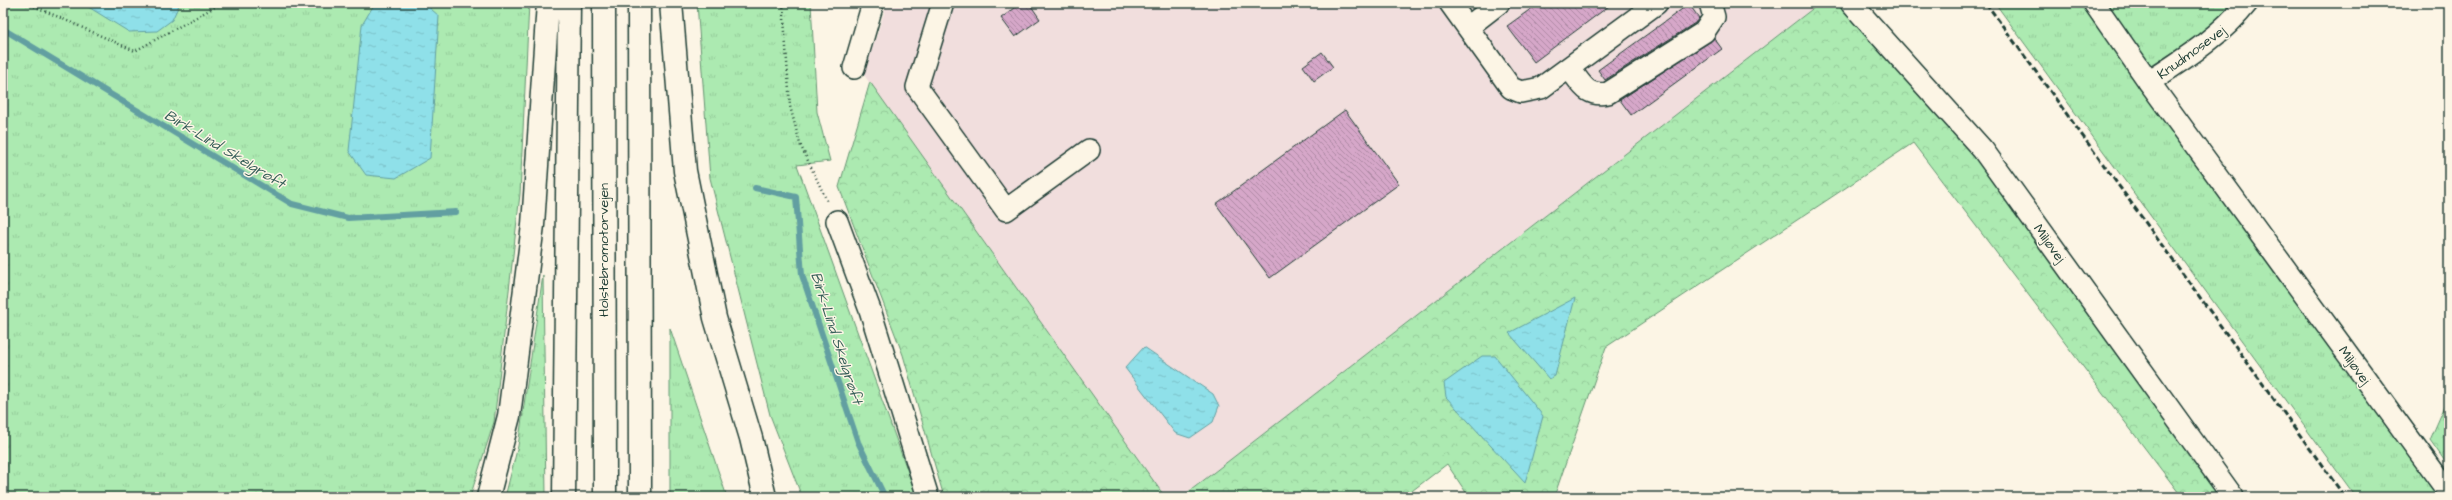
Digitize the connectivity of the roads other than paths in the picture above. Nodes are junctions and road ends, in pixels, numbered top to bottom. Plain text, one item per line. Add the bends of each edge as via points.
1 (548, 3) edge
2 (569, 3) edge
3 (604, 3) edge
4 (639, 3) edge
5 (671, 3) edge
6 (873, 3) edge
7 (943, 3) edge
8 (1450, 3) edge
9 (1499, 3) edge
10 (1657, 3) edge
11 (1710, 3) edge
12 (1851, 3) edge
13 (2094, 3) edge
14 (2248, 3) edge
15 (1468, 27) junction
16 (854, 68) dead end
17 (1570, 69) junction
18 (2149, 82) junction
19 (1089, 150) dead end
20 (837, 221) road end
21 (751, 438) junction
22 (2449, 493) edge
23 (488, 497) edge
24 (564, 497) edge
25 (605, 497) edge
26 (640, 497) edge
27 (764, 497) edge
28 (775, 497) edge
29 (928, 497) edge
30 (2233, 497) edge

1 - 23 highway via 533,225 509,416
2 - 24 highway
3 - 25 highway, Holstebromotorvejen
4 - 26 highway
5 - 21 highway via 685,171 715,318
6 - 16 street
7 - 19 street via 917,87 1006,210
8 - 15 street
9 - 15 street
10 - 17 street
11 - 17 street via 1714,17 1704,32 1608,93 1599,95 1588,92
12 - 30 street, Miljøvej via 1983,150
13 - 18 street, Miljøvej
14 - 18 street, Knudmosevej via 2235,19 2194,52
15 - 17 street via 1510,88 1522,92 1541,88
18 - 22 street, Miljøvej
20 - 29 street via 870,310
21 - 27 highway
21 - 28 highway

